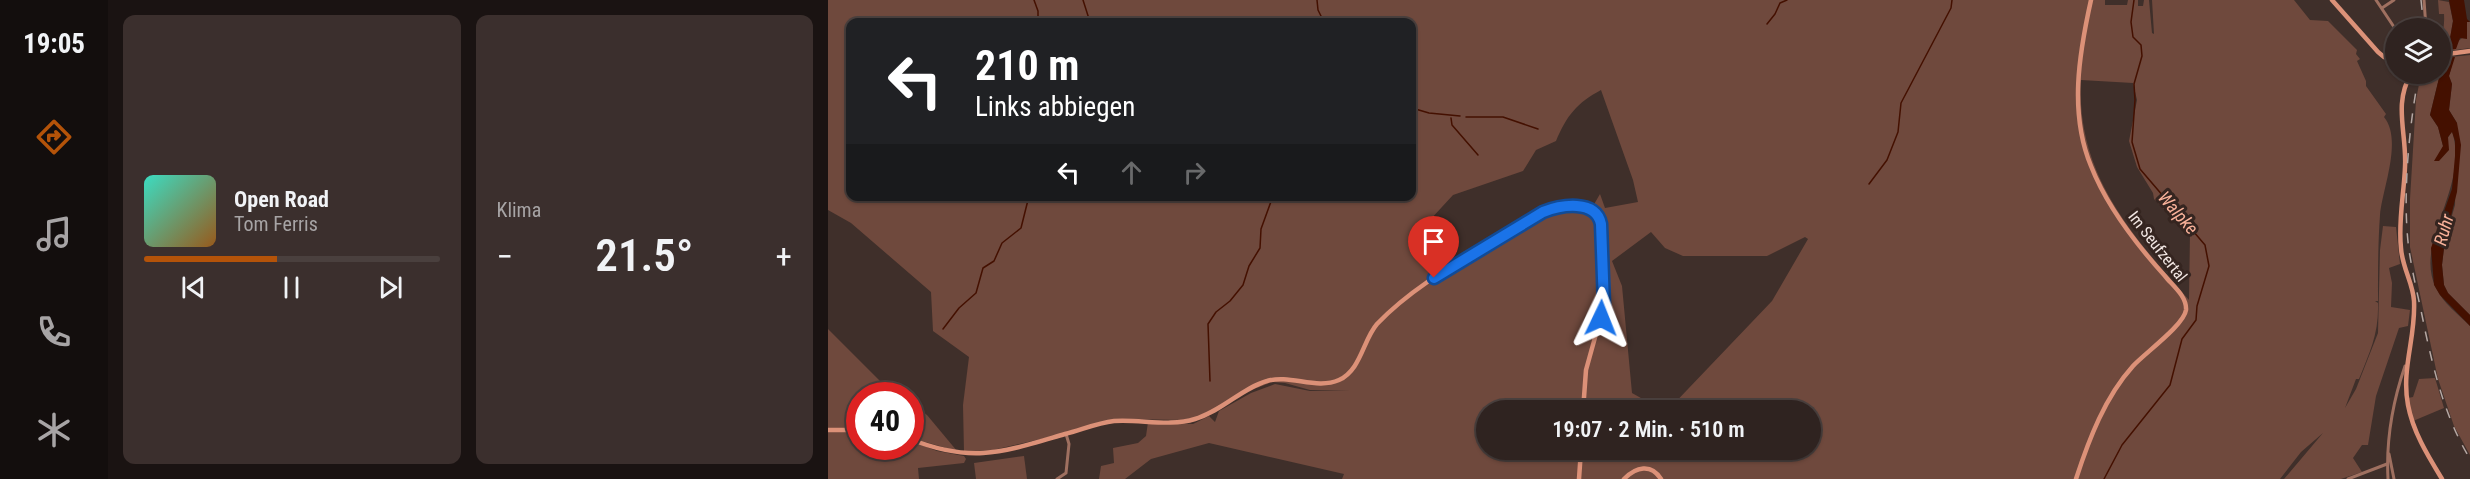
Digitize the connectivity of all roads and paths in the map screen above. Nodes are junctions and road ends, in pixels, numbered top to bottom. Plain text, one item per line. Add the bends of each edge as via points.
1 (2091, 0) edge
2 (2332, 0) edge
3 (2376, 0) edge
4 (2394, 0) edge
5 (2424, 0) edge
6 (2382, 8) junction
7 (2388, 18) edge
8 (2425, 18) edge
9 (2470, 51) edge
10 (2451, 54) edge
11 (2385, 57) edge
12 (2406, 84) edge
13 (2402, 389) junction
14 (1584, 400) edge
15 (828, 430) edge
16 (846, 430) edge
17 (1066, 434) junction
18 (924, 444) edge
19 (2388, 448) junction
20 (1581, 460) edge
21 (2387, 464) junction
22 (1057, 479) edge
23 (1580, 479) edge
24 (1624, 479) edge
25 (1661, 479) edge
26 (2076, 479) edge
27 (2348, 479) edge
28 (2388, 479) edge
29 (2394, 479) edge
30 (2442, 479) edge

1 - 26 main road, Im Seufzertal via 2079,71 2079,117 2086,152 2109,200 2143,252 2182,296 2186,309 2183,319 2119,384 2093,432
2 - 11 main road
3 - 6 street
4 - 6 street
5 - 8 street
6 - 7 street
9 - 10 main road
12 - 13 main road via 2401,107 2406,160 2401,248 2414,303
13 - 19 street
13 - 30 main road via 2417,434
14 - 17 main road via 1586,370 1604,305 1601,224 1591,208 1566,207 1530,218 1418,289 1375,327 1358,359 1341,379 1320,383 1271,380 1195,419 1115,421
15 - 16 main road
17 - 18 main road via 976,455 952,453
17 - 22 street via 1066,473
19 - 21 street
19 - 29 street
20 - 23 main road
21 - 27 street
21 - 28 street
24 - 25 main road via 1644,468 1655,471

